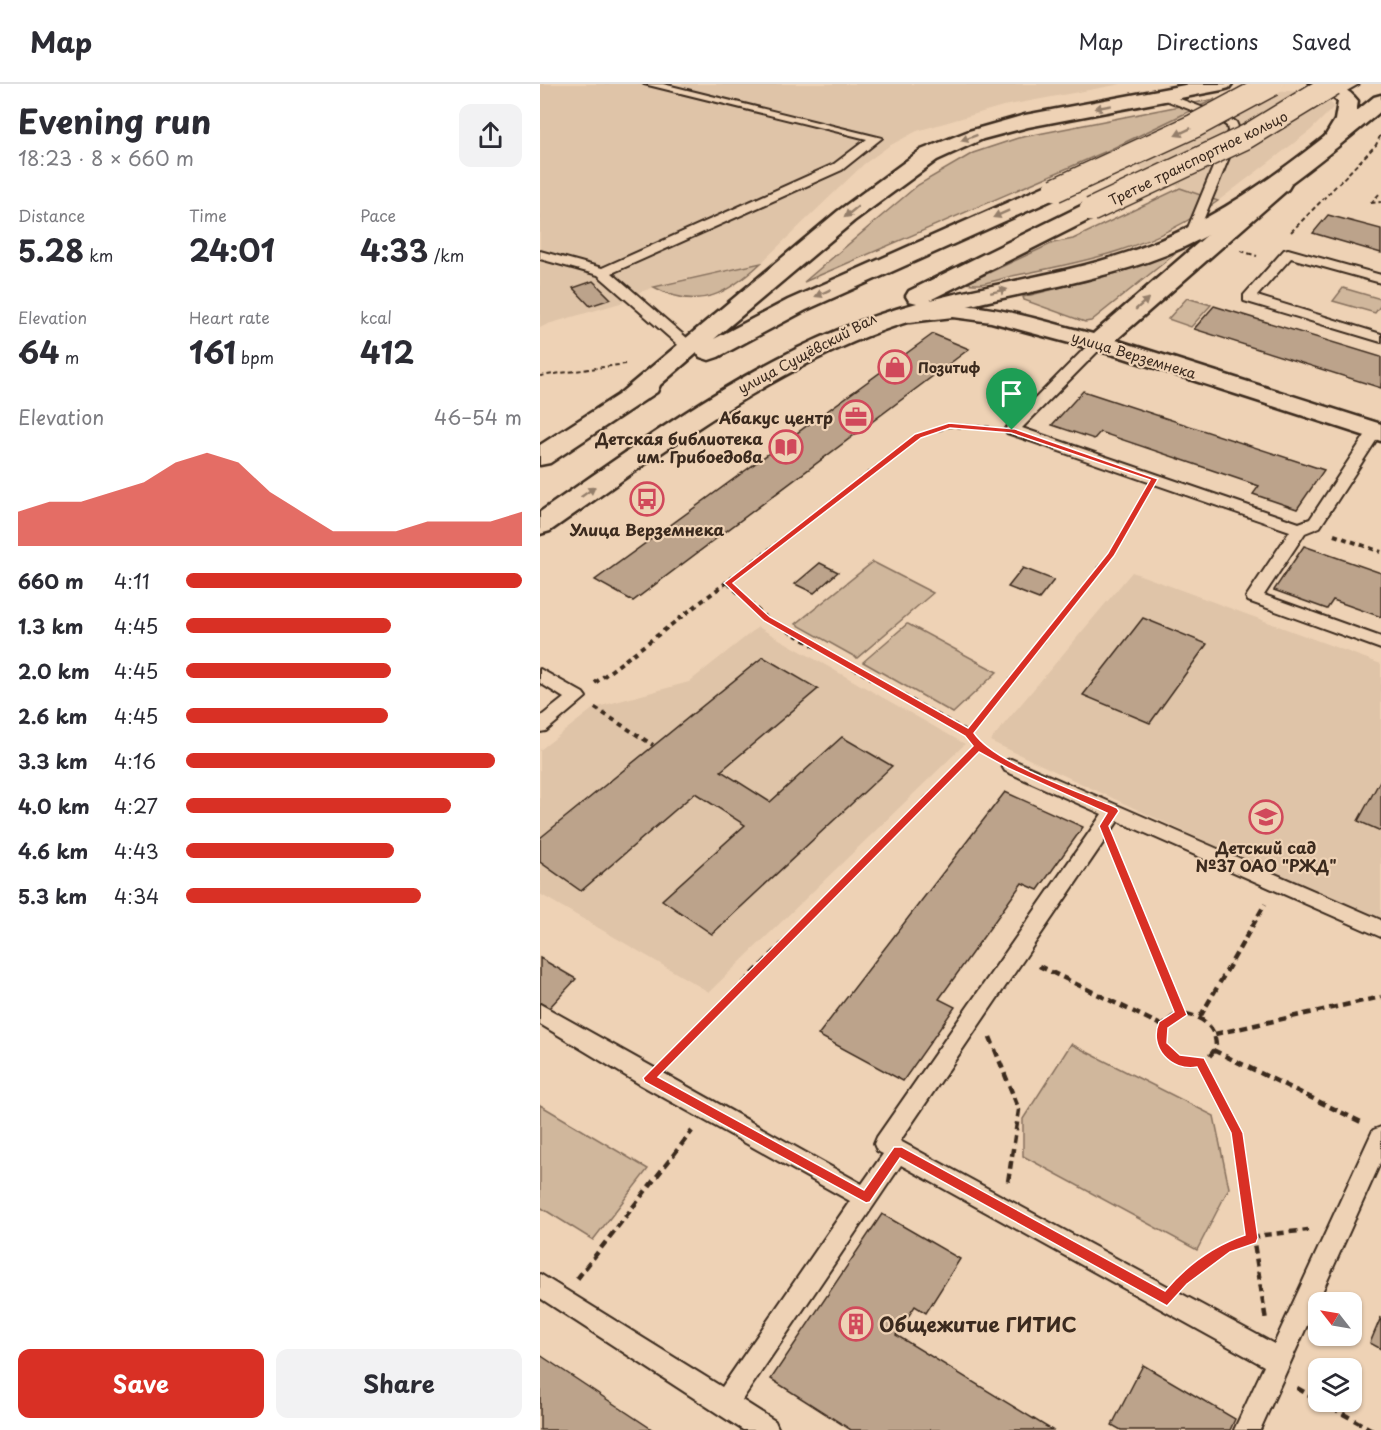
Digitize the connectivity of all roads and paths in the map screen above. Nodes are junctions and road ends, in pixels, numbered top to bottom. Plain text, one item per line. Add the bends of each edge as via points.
1 (649, 84) edge
2 (1222, 84) edge
3 (1272, 84) edge
4 (1319, 84) edge
5 (1342, 86) edge
6 (1164, 96) junction
7 (1381, 101) edge
8 (1381, 134) edge
9 (1335, 138) junction
10 (1302, 165) junction
11 (1381, 192) edge
12 (1381, 202) edge
13 (1091, 210) joint
14 (1191, 235) junction
15 (1288, 253) junction
16 (540, 255) edge
17 (603, 272) junction
18 (1381, 279) edge
19 (882, 322) junction
20 (1381, 338) edge
21 (1098, 343) junction
22 (690, 348) junction
23 (784, 363) junction
24 (625, 364) dead end
25 (540, 376) edge
26 (629, 398) junction
27 (1012, 430) junction
28 (1378, 432) edge
29 (540, 457) edge
30 (1154, 479) junction
31 (540, 525) edge
32 (1303, 528) junction
33 (1381, 552) edge
34 (728, 583) junction
35 (1381, 643) edge
36 (540, 675) edge
37 (577, 697) junction
38 (540, 726) edge
39 (969, 733) junction
40 (653, 745) dead end
41 (978, 747) junction
42 (1011, 766) joint
43 (1109, 819) junction
44 (1277, 883) junction
45 (1381, 929) edge
46 (1016, 954) junction
47 (1381, 997) edge
48 (540, 1013) edge
49 (1181, 1015) junction
50 (973, 1016) junction
51 (1200, 1017) junction
52 (1163, 1026) junction
53 (1215, 1034) junction
54 (1214, 1050) junction
55 (1200, 1061) junction
56 (649, 1078) junction
57 (709, 1111) junction
58 (1376, 1132) edge
59 (898, 1151) junction
60 (866, 1198) junction
61 (1004, 1209) junction
62 (1339, 1227) junction
63 (1251, 1238) junction
64 (540, 1285) edge
65 (562, 1299) junction
66 (1167, 1299) junction
67 (1275, 1359) junction
68 (725, 1404) junction
69 (1340, 1412) edge
70 (766, 1430) edge
71 (1247, 1430) edge
72 (1372, 1430) edge

1 - 17 lane via 876,138 838,166
2 - 6 main road
3 -> 26 main road, Третье транспортное кольцо, bridge via 1194,126 797,305
4 - 5 main road
5 - 9 main road via 1349,108
5 - 13 main road, Третье транспортное кольцо, bridge via 1232,144
6 - 14 lane via 1224,119 1234,131
6 -> 22 main road via 1025,121 976,135 929,155 846,216
7 - 9 main road
8 - 15 path via 1376,145 1290,232
9 - 10 main road
10 - 14 main road
21 -> 10 main road
11 - 12 path via 1371,203
13 - 23 main road, улица Сущёвский Вал
19 -> 14 main road via 936,305 1109,266
15 - 18 lane
15 - 20 lane via 1249,298
16 - 17 lane
17 - 22 lane
19 - 21 main road, улица Верземнека via 932,311 974,311
19 - 23 main road
21 - 27 lane
21 - 28 main road, улица Верземнека
22 - 26 main road
31 -> 23 main road, улица Сущёвский Вал via 721,400
24 - 25 path
26 - 29 main road
27 - 30 lane
27 - 34 path via 949,426 918,436
28 - 32 lane via 1315,523
30 - 32 lane
30 - 39 path via 1111,554
32 - 33 path
32 - 35 lane via 1254,597
34 - 37 path
34 - 39 path via 767,619
36 - 37 lane
37 - 38 lane
37 - 40 path
39 - 41 path
41 - 42 path
41 - 56 path
42 - 43 lane
43 - 44 lane
43 - 46 lane
43 - 49 path
44 - 45 lane
44 - 51 path
46 - 50 lane
46 - 52 path
47 - 53 path
48 - 56 lane
49 - 51 path
49 - 52 path
50 - 59 lane via 885,1144
50 - 61 path via 992,1038 1019,1110
51 - 53 path
52 - 55 path via 1160,1038 1168,1054 1186,1062
53 - 54 path
54 - 55 path
54 - 58 path
55 - 63 path via 1237,1133
56 - 57 lane
57 - 60 lane
57 - 65 path
58 - 62 lane
59 - 60 lane
59 - 61 lane
60 - 68 lane
61 - 66 lane
62 - 63 path
62 - 67 lane
63 - 66 path via 1226,1247 1183,1280
63 - 67 path
64 - 65 lane
65 - 68 lane
66 - 67 lane
67 - 71 lane
68 - 70 lane
69 - 72 path

